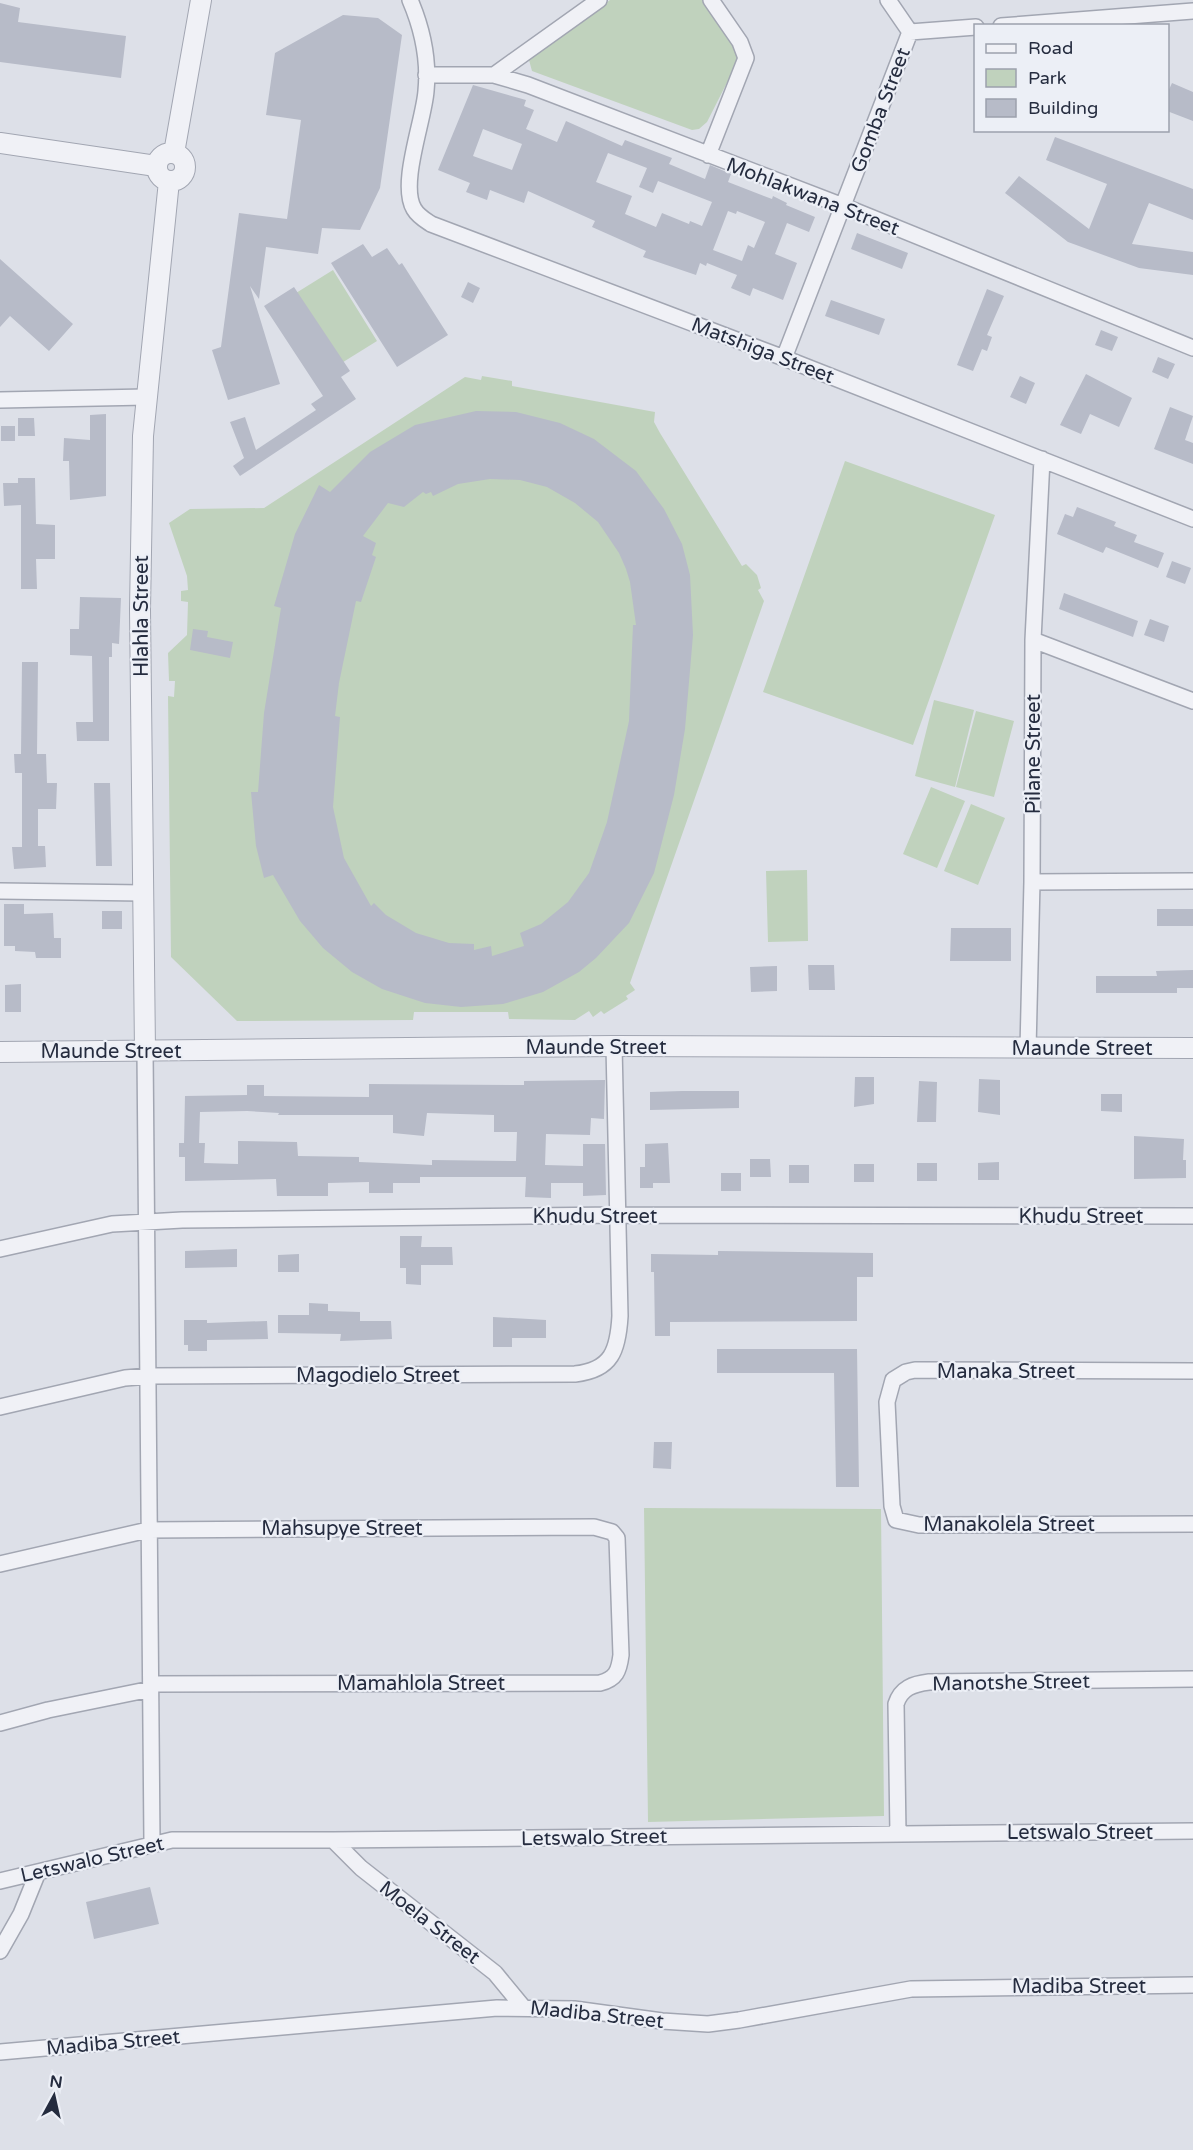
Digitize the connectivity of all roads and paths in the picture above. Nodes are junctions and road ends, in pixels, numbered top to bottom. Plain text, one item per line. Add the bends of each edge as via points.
1 (201, 0) edge
2 (410, 0) edge
3 (599, 0) edge
4 (711, 0) edge
5 (888, 0) edge
6 (1193, 12) edge
7 (1028, 24) edge
8 (974, 27) edge
9 (910, 32) junction
10 (426, 75) junction
11 (494, 75) junction
12 (0, 143) edge
13 (708, 155) junction
14 (163, 174) junction
15 (843, 206) junction
16 (1193, 348) edge
17 (784, 357) junction
18 (146, 397) junction
19 (0, 400) edge
20 (1042, 459) junction
21 (1193, 519) edge
22 (1033, 640) junction
23 (1193, 701) edge
24 (1193, 881) edge
25 (1032, 882) junction
26 (0, 891) edge
27 (143, 892) junction
28 (614, 1046) junction
29 (1193, 1048) edge
30 (1028, 1049) junction
31 (0, 1052) edge
32 (145, 1052) junction
33 (618, 1215) junction
34 (1193, 1216) edge
35 (147, 1222) junction
36 (0, 1249) edge
37 (1193, 1371) edge
38 (149, 1376) junction
39 (0, 1407) edge
40 (889, 1450) joint
41 (1193, 1524) edge
42 (147, 1530) junction
43 (0, 1564) edge
44 (620, 1604) joint
45 (1193, 1679) edge
46 (151, 1686) junction
47 (0, 1723) edge
48 (1193, 1831) edge
49 (898, 1833) junction
50 (333, 1840) junction
51 (152, 1842) junction
52 (38, 1872) junction
53 (0, 1881) edge
54 (0, 1951) edge
55 (1193, 1985) edge
56 (523, 2007) junction
57 (0, 2052) edge

1 - 14 street via 174,153 162,156
2 - 10 street, Matshiga Street via 424,49
3 - 11 street
4 - 13 street via 740,42 746,58
5 - 9 street, Gomba Street
6 - 7 street
8 - 9 street
9 - 15 street, Gomba Street
10 - 11 street, Mohlakwana Street
10 - 17 street, Matshiga Street via 410,196 413,209 431,224
11 - 13 street, Mohlakwana Street
12 - 14 street
13 - 15 street, Mohlakwana Street
14 - 18 street, Hlahla Street
15 - 16 street, Mohlakwana Street
15 - 17 street, Gomba Street
17 - 20 street, Matshiga Street
18 - 19 street
18 - 27 street, Hlahla Street via 140,610
20 - 21 street, Matshiga Street
20 - 22 street, Pilane Street
22 - 23 street
22 - 25 street, Pilane Street
24 - 25 street
25 - 30 street, Pilane Street
26 - 27 street
27 - 32 street, Hlahla Street
28 - 30 street, Maunde Street
28 - 32 street, Maunde Street
28 - 33 street, Magodielo Street
29 - 30 street, Maunde Street
31 - 32 street, Maunde Street
32 - 35 street
33 - 34 street, Khudu Street
33 - 35 street, Khudu Street
33 - 38 street, Magodielo Street via 619,1333 610,1359 589,1373
35 - 36 street, Khudu Street via 112,1224
35 - 38 street
37 - 40 street, Manaka Street via 906,1372 893,1380 887,1395
38 - 39 street, Magodielo Street
38 - 42 street
40 - 41 street, Manakolela Street via 893,1514 903,1522
42 - 43 street, Mahsupye Street
42 - 44 street, Mahsupye Street via 594,1527 612,1532 617,1538
42 - 46 street
44 - 46 street, Mamahlola Street via 619,1670 615,1677 600,1683
45 - 49 street, Manotshe Street via 929,1682 910,1686 903,1690 896,1704
46 - 47 street, Mamahlola Street
46 - 51 street
48 - 49 street, Letswalo Street
49 - 50 street, Letswalo Street
50 - 51 street, Letswalo Street via 192,1838
50 - 56 street, Moela Street via 361,1868 495,1973
51 - 52 street, Letswalo Street
52 - 53 street, Letswalo Street
52 - 54 street
55 - 56 street, Madiba Street via 911,1989 708,2024
56 - 57 street, Madiba Street

